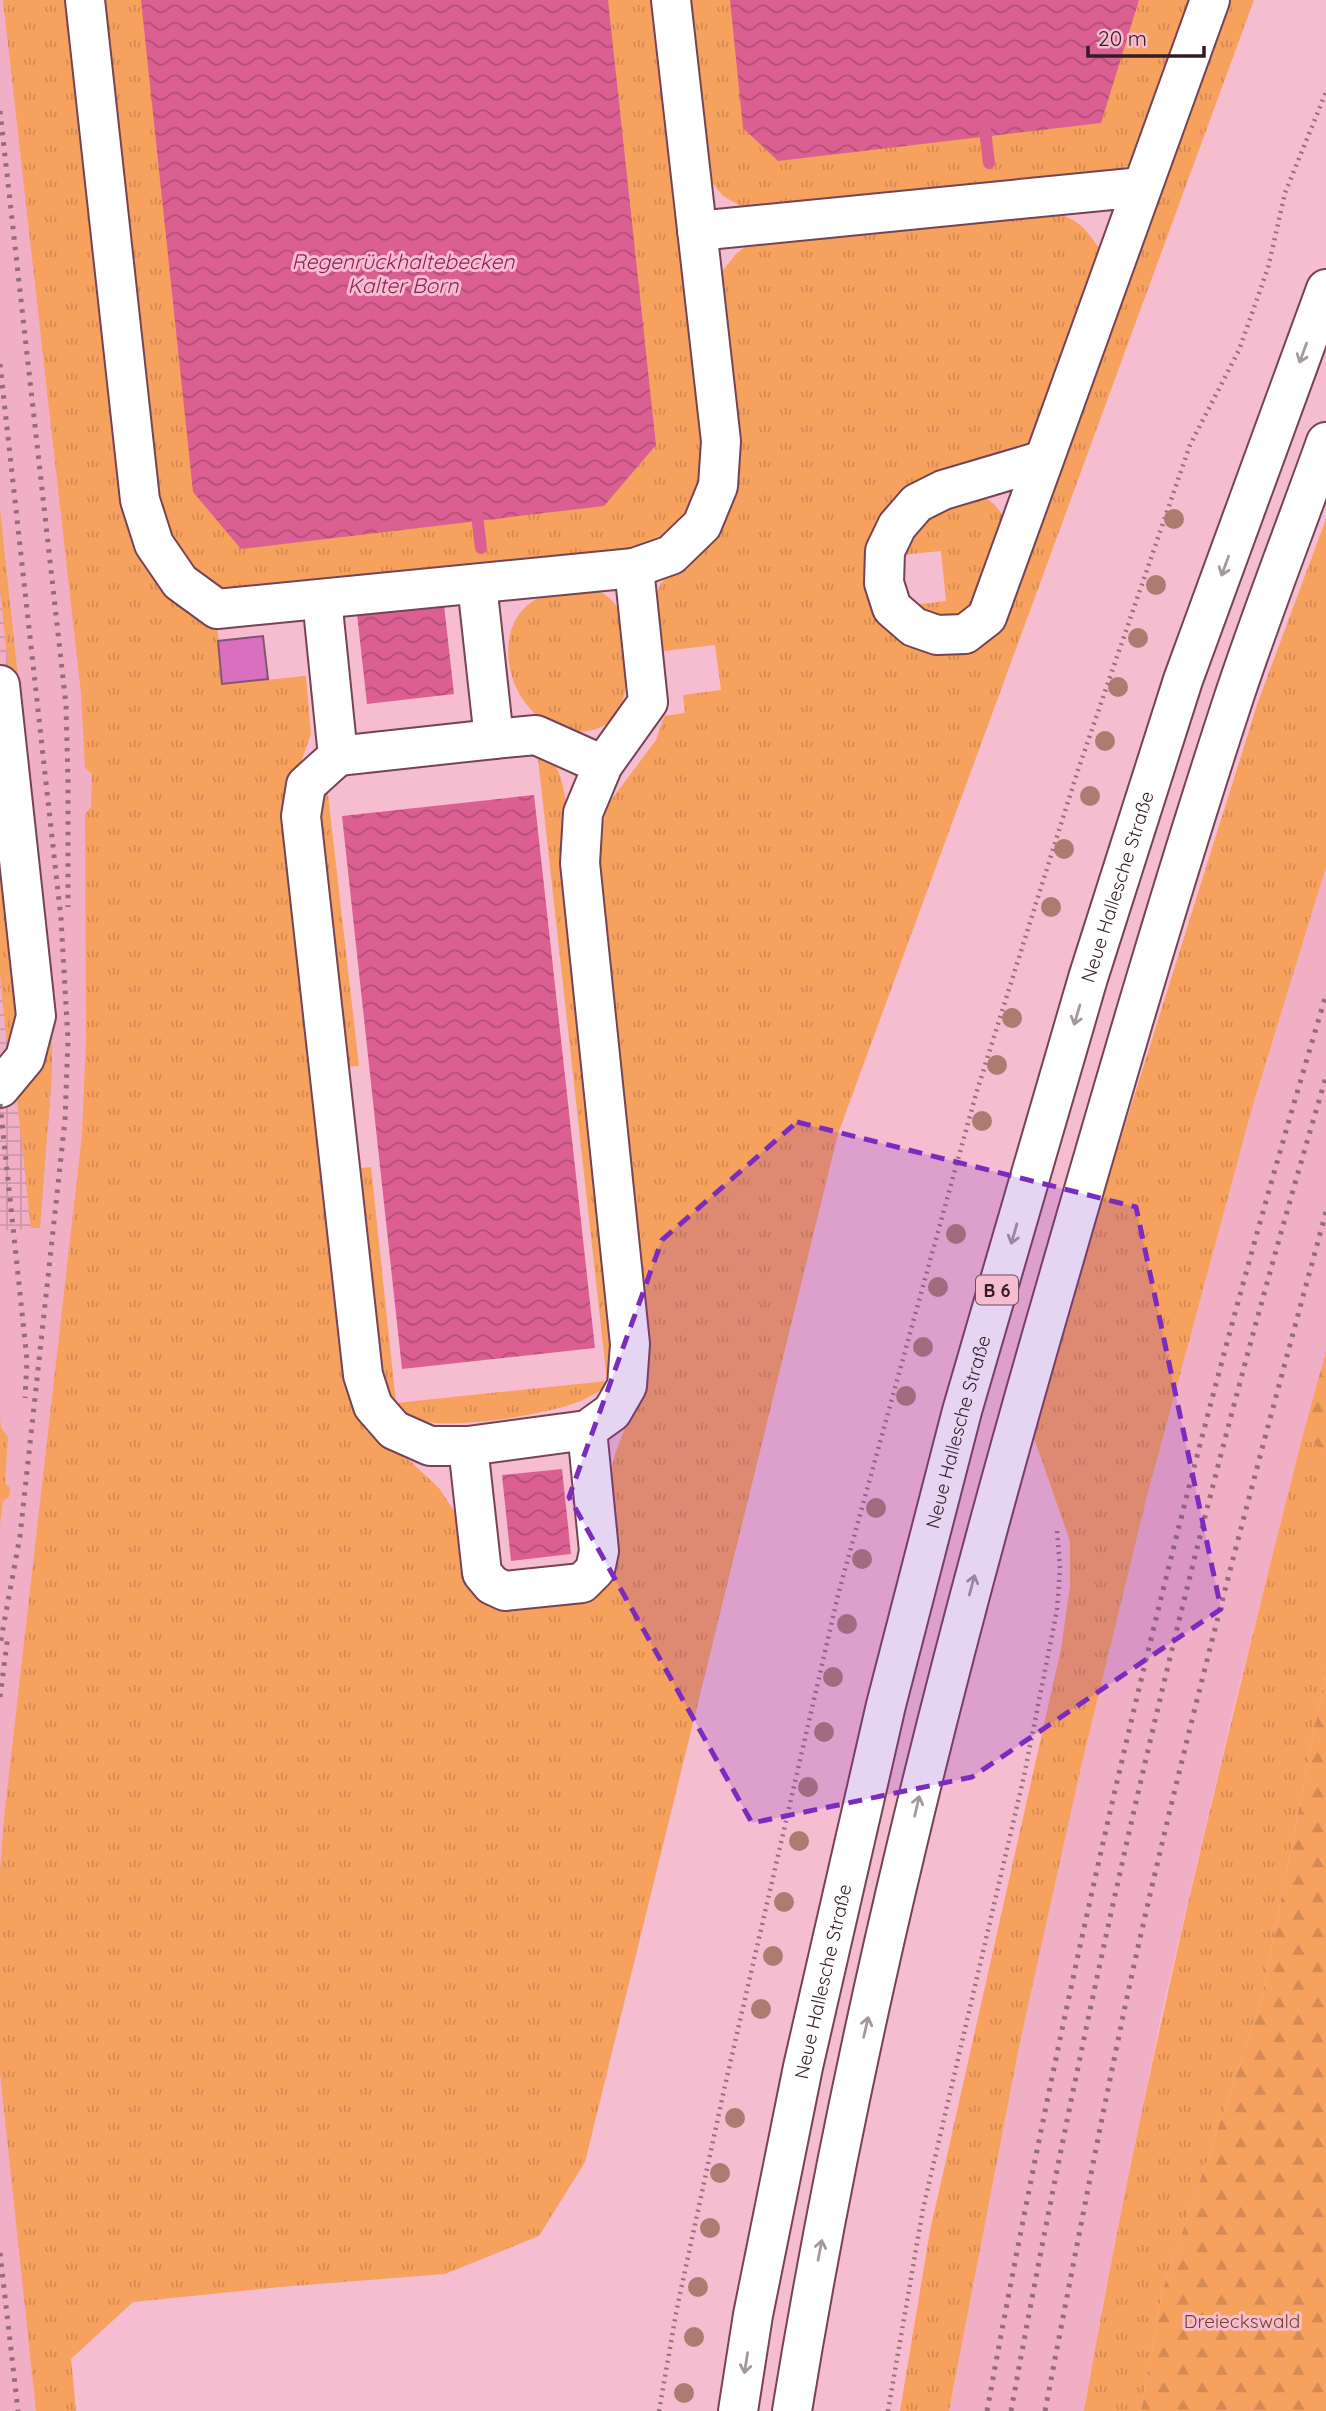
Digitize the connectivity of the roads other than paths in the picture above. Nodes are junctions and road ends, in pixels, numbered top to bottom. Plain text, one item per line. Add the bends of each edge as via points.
1 (85, 0) edge
2 (671, 0) edge
3 (1210, 0) edge
4 (1142, 187) junction
5 (697, 231) junction
6 (1326, 289) edge
7 (1326, 442) edge
8 (1044, 460) junction
9 (634, 569) junction
10 (477, 584) junction
11 (322, 598) junction
12 (0, 685) edge
13 (494, 739) junction
14 (338, 756) junction
15 (603, 765) junction
16 (0, 1088) edge
17 (587, 1430) junction
18 (468, 1446) junction
19 (738, 2411) edge
20 (792, 2411) edge

1 - 11 main road via 140,500 154,544 180,582 217,609
2 - 5 main road
3 - 4 main road
4 - 5 main road
4 - 8 main road
5 - 9 main road via 721,441 718,486 702,525 671,555
6 -> 19 main road, Neue Hallesche Straße / B 6 via 1179,693 1088,978 962,1412 886,1705 803,2067
20 -> 7 main road via 856,2072 936,1720 1011,1442 1142,990 1217,751
8 - 8 main road via 987,617 965,634 937,635 914,627 892,608 884,583 885,551 897,526 917,503 943,490
9 - 10 main road
9 - 15 main road via 648,702
10 - 11 main road
10 - 13 main road
11 - 14 main road
12 - 16 main road via 36,1016 25,1058
13 - 14 main road
13 - 15 main road via 536,735
14 - 18 main road via 306,785 301,816 363,1375 373,1406 394,1430 430,1446
15 - 17 main road via 583,813 580,863 630,1344 626,1387 612,1412
17 - 18 main road
17 - 18 main road via 599,1551 595,1570 582,1583 505,1591 482,1573

